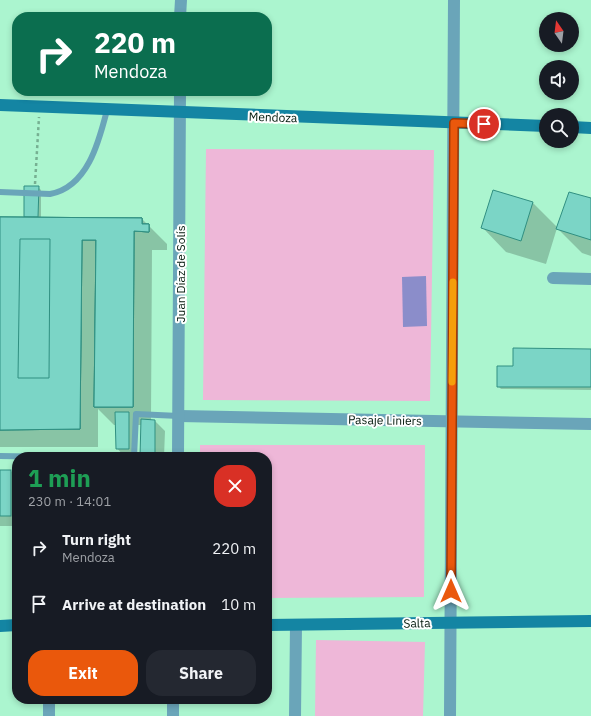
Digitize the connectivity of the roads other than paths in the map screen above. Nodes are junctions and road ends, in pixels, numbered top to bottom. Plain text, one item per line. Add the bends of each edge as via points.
1 (180, 0) edge
2 (454, 0) edge
3 (180, 12) edge
4 (180, 96) edge
5 (0, 105) edge
6 (107, 110) junction
7 (180, 114) junction
8 (454, 123) junction
9 (539, 126) edge
10 (579, 127) edge
11 (591, 128) edge
12 (0, 192) edge
13 (553, 278) dead end
14 (591, 279) edge
15 (179, 416) junction
16 (452, 422) junction
17 (591, 424) edge
18 (134, 452) edge
19 (178, 452) edge
20 (0, 456) edge
21 (12, 456) edge
22 (591, 620) edge
23 (450, 622) junction
24 (272, 625) edge
25 (296, 625) junction
26 (0, 626) edge
27 (12, 626) edge
28 (49, 704) edge
29 (173, 704) edge
30 (49, 716) edge
31 (173, 716) edge
32 (295, 716) edge
33 (450, 716) edge

1 - 3 street
2 - 8 street
4 - 7 street, Juan Díaz de Solís
5 - 6 street, Mendoza
6 - 7 street, Mendoza
6 - 12 lane via 90,162 71,184 57,193 50,194
7 - 8 street, Mendoza
7 - 15 street, Juan Díaz de Solís
8 - 9 street, Mendoza
8 - 16 street
10 - 11 street
13 - 14 street
15 - 16 street, Pasaje Liniers
15 - 18 lane via 136,414
15 - 19 street, Juan Díaz de Solís
16 - 17 street, Pasaje Liniers
16 - 23 street
20 - 21 lane
22 - 23 street, Salta
23 - 25 street, Salta
23 - 33 street
24 - 25 street, Salta
25 - 32 street
26 - 27 street
28 - 30 street
29 - 31 street

